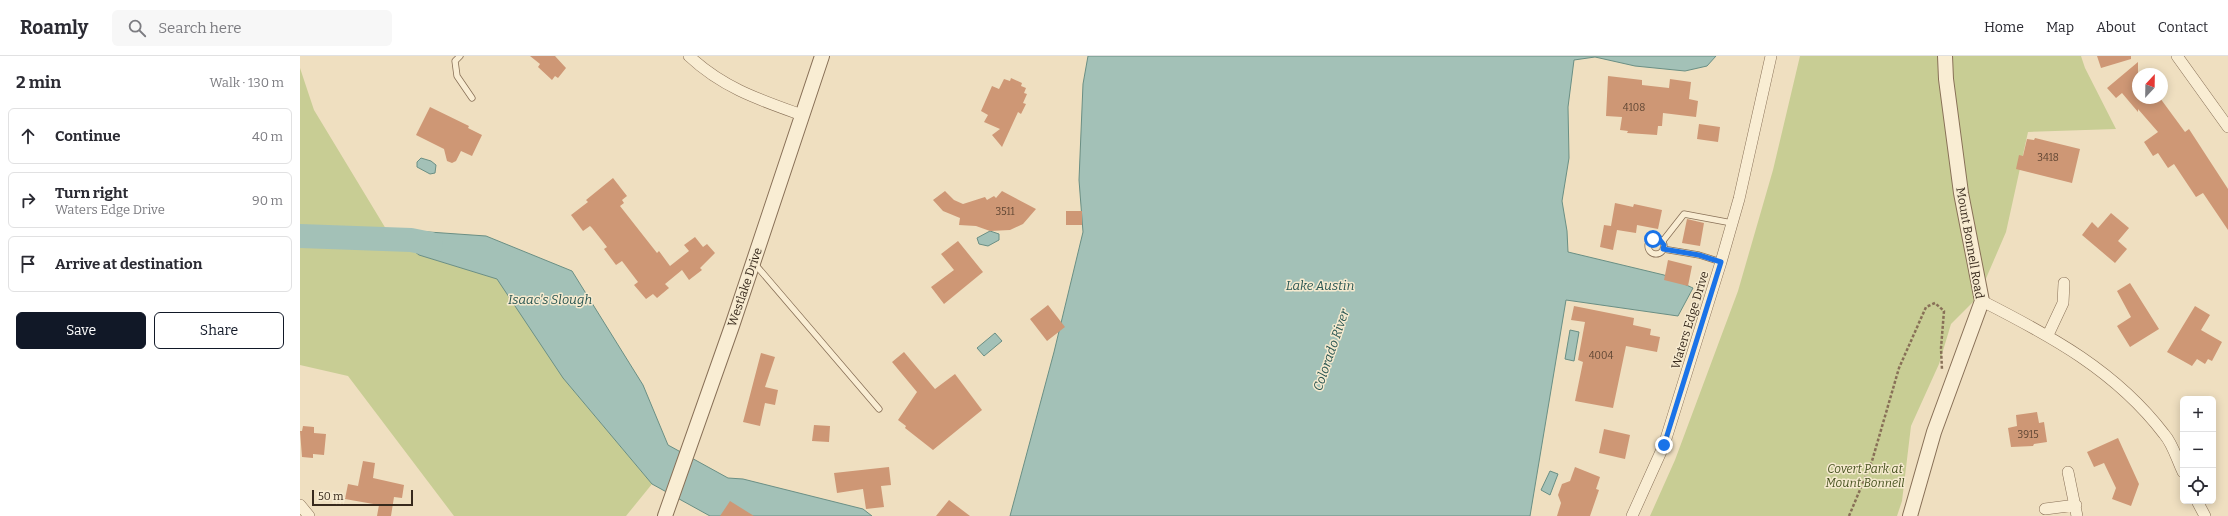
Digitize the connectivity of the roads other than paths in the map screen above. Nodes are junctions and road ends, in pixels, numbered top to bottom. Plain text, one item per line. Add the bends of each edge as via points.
1 (460, 56) edge
2 (689, 56) edge
3 (822, 56) edge
4 (1771, 56) edge
5 (1945, 56) edge
6 (2177, 56) edge
7 (472, 98) dead end
8 (802, 115) junction
9 (2228, 127) edge
10 (1732, 223) junction
11 (1662, 242) junction
12 (1663, 249) junction
13 (1721, 262) junction
14 (753, 263) junction
15 (2064, 283) dead end
16 (1982, 301) junction
17 (2048, 335) junction
18 (879, 409) dead end
19 (2181, 468) edge
20 (2068, 472) dead end
21 (2199, 504) edge
22 (300, 505) edge
23 (2044, 509) dead end
24 (2076, 511) edge
25 (309, 516) edge
26 (665, 516) edge
27 (1632, 516) edge
28 (1910, 516) edge
29 (2205, 516) edge

1 - 7 lane via 455,61 457,76
2 - 8 street via 706,72 745,95
3 - 8 street, Westlake Drive
4 - 10 street, Waters Edge Drive
5 - 16 street, Mount Bonnell Road via 1961,192
6 - 9 street
8 - 14 street, Westlake Drive
10 - 11 lane via 1684,214
10 - 13 street, Waters Edge Drive
11 - 12 lane
11 - 12 lane via 1653,239 1648,247 1655,254
12 - 13 lane via 1699,255
13 - 27 street, Waters Edge Drive via 1664,445
14 - 18 lane
14 - 26 street, Westlake Drive
15 - 17 street via 2063,303
16 - 17 street
16 - 28 street, Mount Bonnell Road via 1934,432
17 - 19 street via 2098,368 2134,401 2165,435
20 - 24 street
21 - 29 street
22 - 25 street
23 - 24 street

